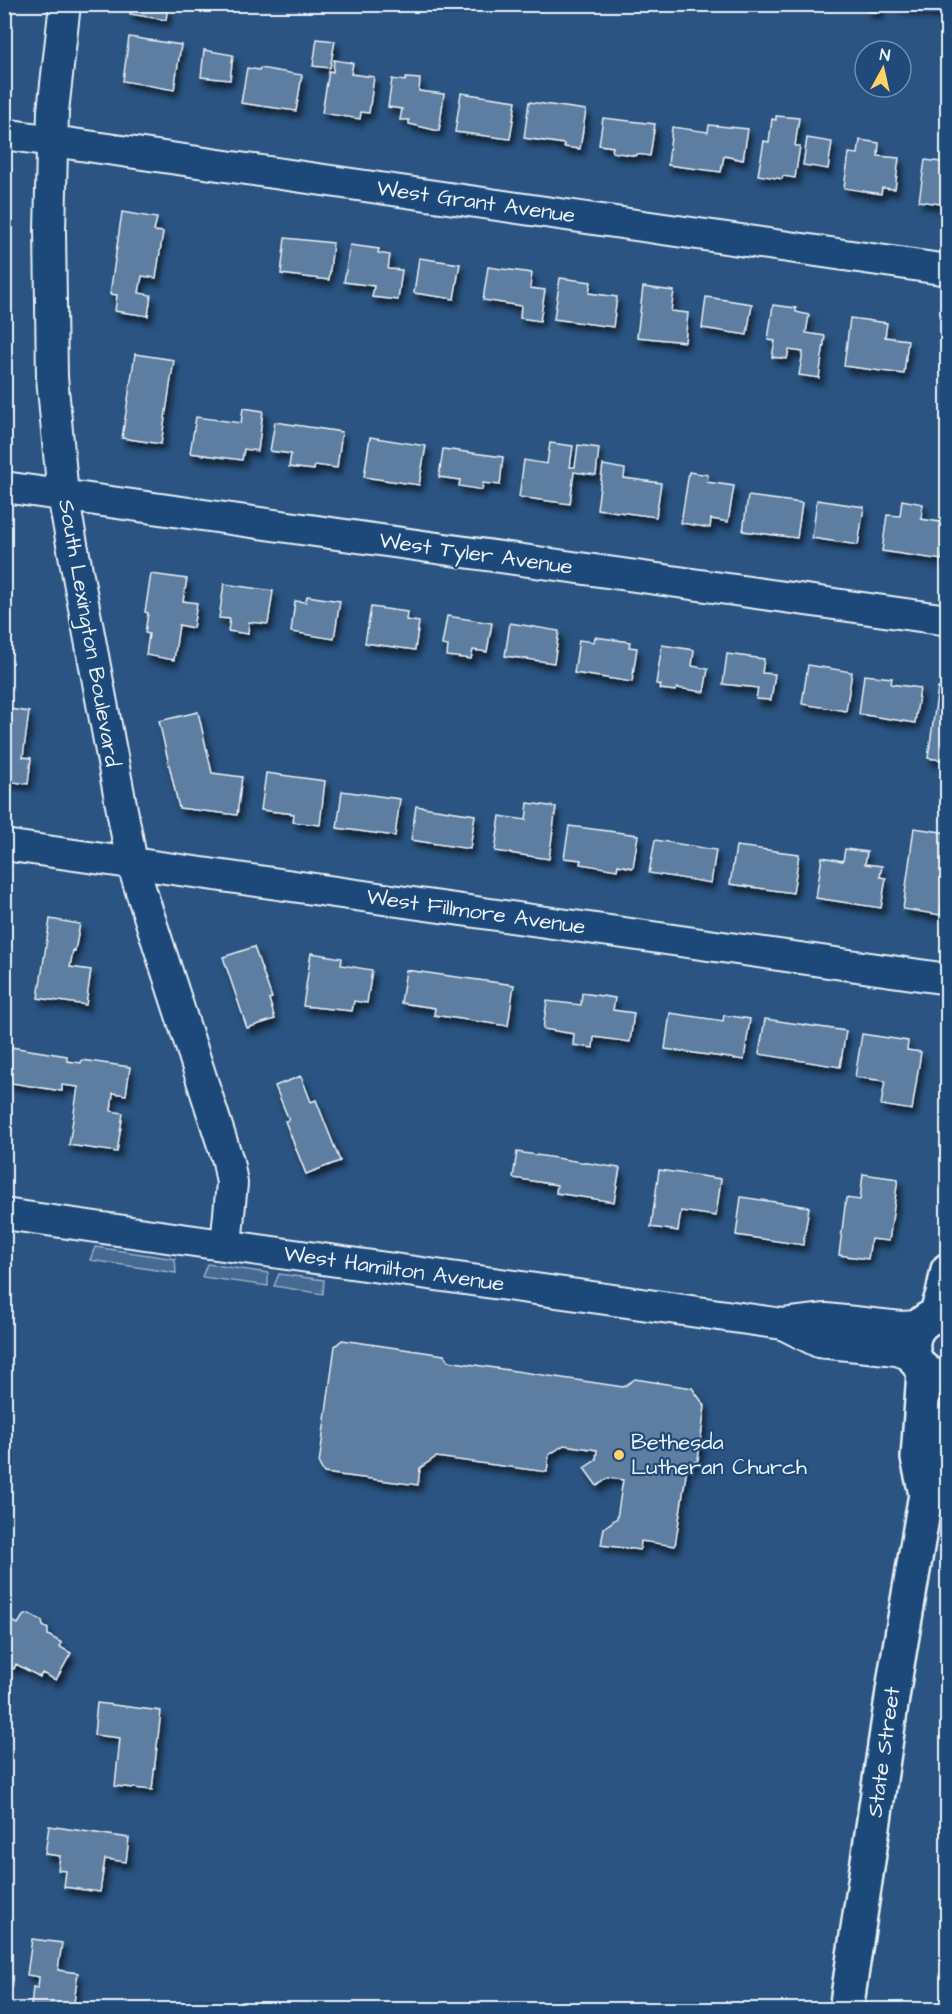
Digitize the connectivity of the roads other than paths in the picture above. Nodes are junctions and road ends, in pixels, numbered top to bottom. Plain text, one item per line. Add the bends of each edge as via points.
1 (65, 4) edge
2 (4, 134) edge
3 (52, 141) junction
4 (948, 270) edge
5 (4, 487) edge
6 (63, 496) junction
7 (948, 620) edge
8 (4, 845) edge
9 (132, 863) junction
10 (948, 979) edge
11 (4, 1214) edge
12 (226, 1245) junction
13 (948, 1270) edge
14 (931, 1344) edge
15 (948, 1423) edge
16 (926, 1494) junction
17 (846, 2010) edge

1 - 3 street, South Lexington Boulevard
2 - 3 street, West Grant Avenue
3 - 4 street, West Grant Avenue
3 - 6 street, South Lexington Boulevard via 52,377
5 - 6 street, West Tyler Avenue
6 - 7 street, West Tyler Avenue
6 - 9 street, South Lexington Boulevard
8 - 9 street, West Fillmore Avenue
9 - 10 street, West Fillmore Avenue
9 - 12 street, South Lexington Boulevard via 228,1161 232,1183
11 - 12 street, West Hamilton Avenue
12 - 14 street, West Hamilton Avenue via 783,1324 826,1319 900,1327
13 - 14 main road, State Street
14 - 16 main road, State Street via 918,1458
15 - 16 main road, State Street via 944,1460
16 - 17 main road, State Street

